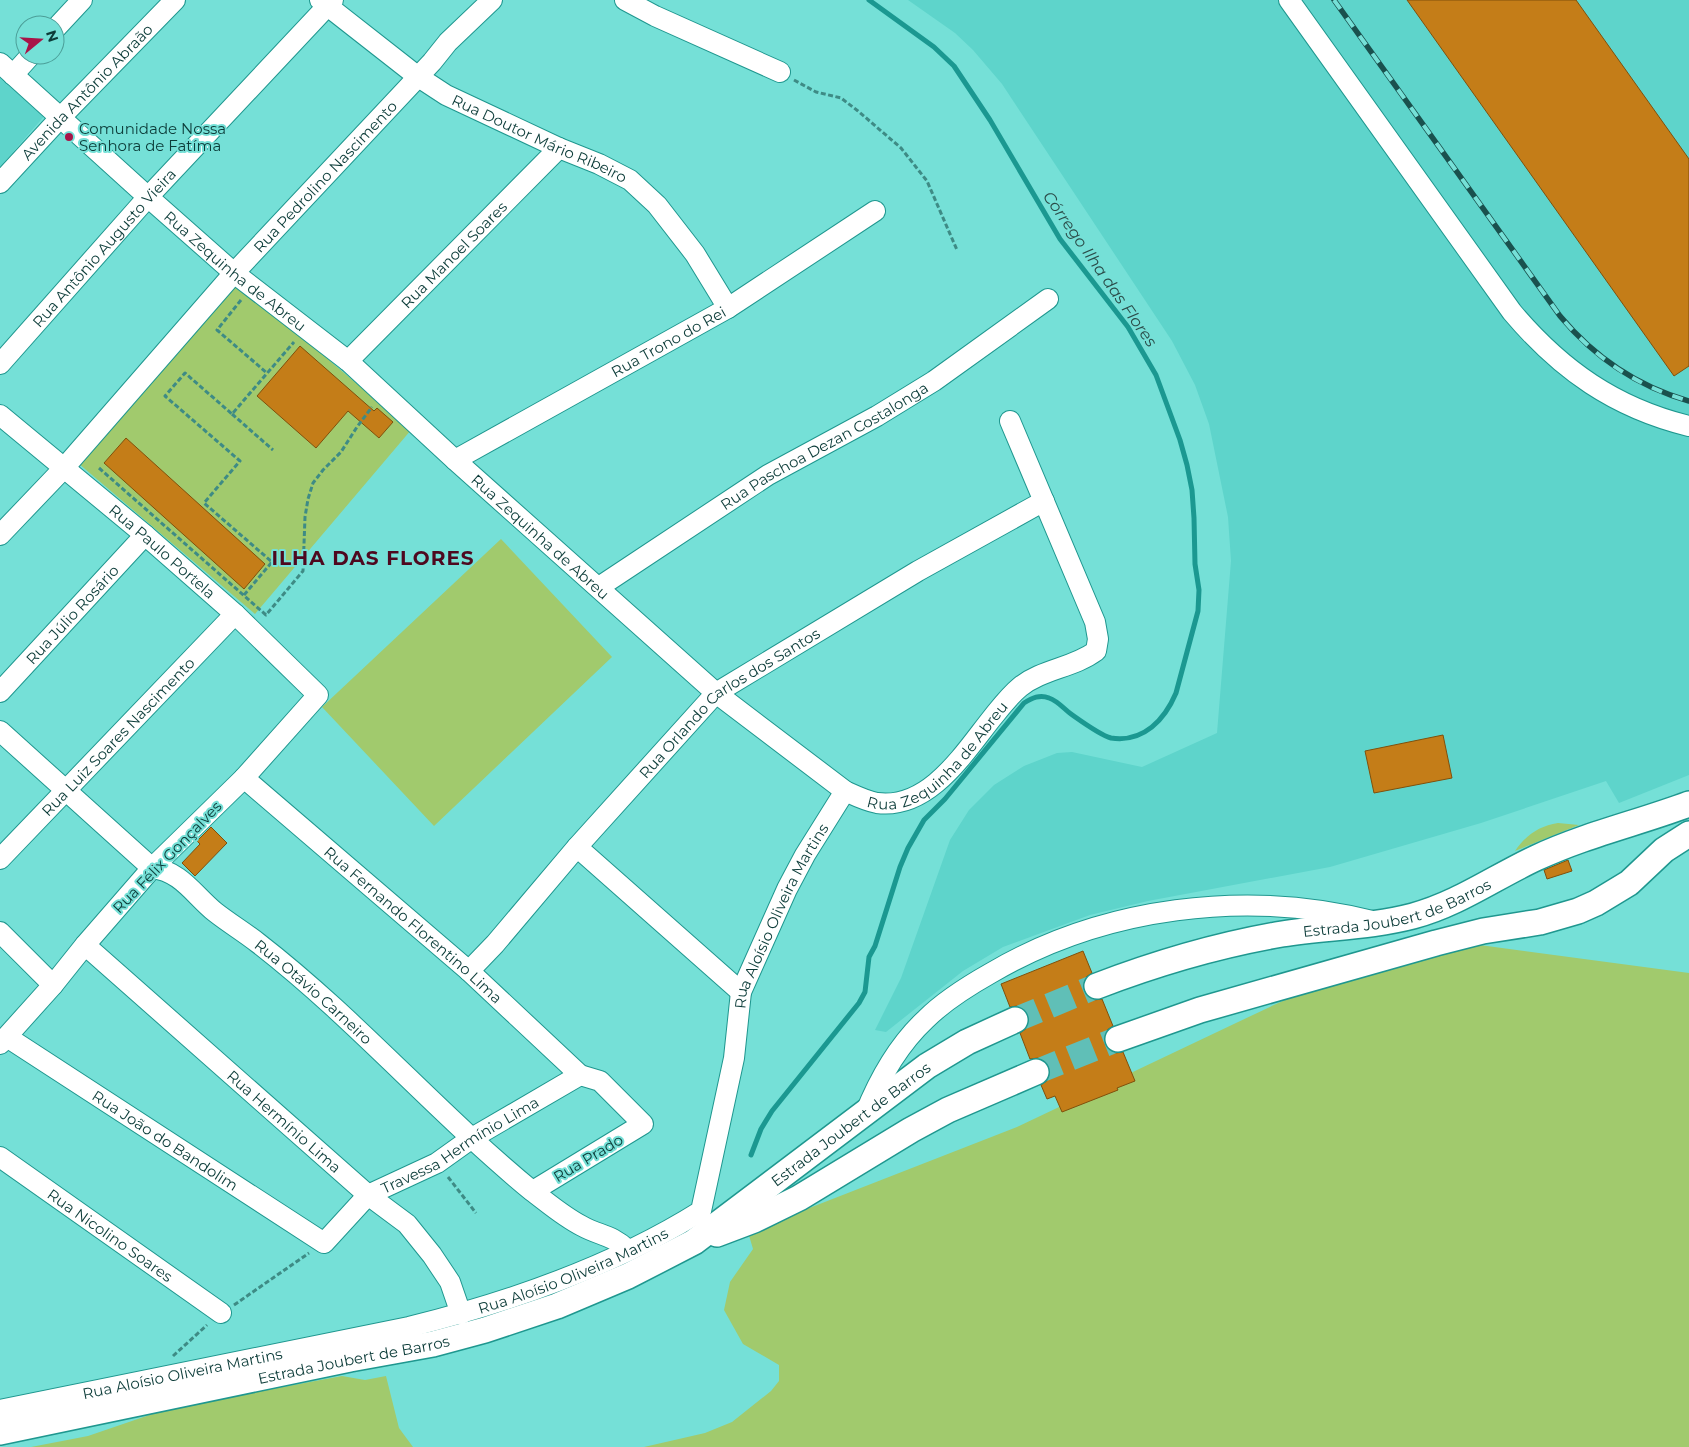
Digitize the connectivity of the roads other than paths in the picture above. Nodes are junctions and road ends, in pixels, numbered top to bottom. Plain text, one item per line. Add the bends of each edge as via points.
1 (82, 0) edge
2 (175, 0) edge
3 (492, 0) edge
4 (625, 0) edge
5 (1289, 0) edge
6 (327, 2) edge
7 (65, 19) edge
8 (7, 69) edge
9 (780, 72) road end
10 (417, 76) junction
11 (60, 118) junction
12 (559, 148) junction
13 (0, 183) edge
14 (148, 197) junction
15 (876, 211) dead end
16 (234, 273) junction
17 (1048, 300) dead end
18 (728, 308) junction
19 (348, 361) junction
20 (0, 364) edge
21 (0, 415) edge
22 (1010, 421) dead end
23 (1689, 426) edge
24 (455, 460) junction
25 (64, 468) junction
26 (1044, 501) junction
27 (0, 535) edge
28 (144, 535) junction
29 (599, 587) junction
30 (235, 614) junction
31 (0, 692) edge
32 (716, 693) junction
33 (318, 696) joint
34 (0, 731) edge
35 (244, 778) junction
36 (66, 790) junction
37 (845, 791) junction
38 (1689, 804) edge
39 (1689, 834) edge
40 (577, 847) junction
41 (0, 859) edge
42 (152, 868) junction
43 (1379, 922) junction
44 (0, 932) edge
45 (85, 945) junction
46 (469, 971) junction
47 (53, 985) junction
48 (1097, 986) tunnel mouth
49 (740, 992) junction
50 (1015, 1020) tunnel mouth
51 (1118, 1039) tunnel mouth
52 (4, 1041) edge
53 (1036, 1072) tunnel mouth
54 (580, 1075) junction
55 (864, 1114) junction
56 (472, 1138) junction
57 (0, 1157) edge
58 (533, 1191) junction
59 (368, 1195) junction
60 (694, 1242) junction
61 (324, 1243) joint
62 (628, 1250) junction
63 (221, 1313) dead end
64 (461, 1314) junction
65 (4, 1416) edge

1 - 7 street
2 - 11 street, Avenida Antônio Abraão
3 - 10 street, Rua Pedrolino Nascimento
4 - 9 street
5 - 23 street via 1530,334 1550,354 1594,387 1644,412
6 - 10 street, Rua Doutor Mário Ribeiro
6 - 14 street, Rua Antônio Augusto Vieira
8 - 11 street, Rua Zequinha de Abreu
10 - 12 street, Rua Doutor Mário Ribeiro via 446,95
10 - 16 street, Rua Pedrolino Nascimento
11 - 13 street, Avenida Antônio Abraão
11 - 14 street, Rua Zequinha de Abreu
12 - 18 street, Rua Doutor Mário Ribeiro via 630,180 657,205 695,254
12 - 19 street, Rua Manoel Soares
14 - 16 street, Rua Zequinha de Abreu
14 - 20 street, Rua Antônio Augusto Vieira
15 - 18 street, Rua Trono do Rei
16 - 19 street, Rua Zequinha de Abreu
16 - 25 street, Rua Pedrolino Nascimento
17 - 29 street, Rua Paschoa Dezan Costalonga via 934,381 768,475
18 - 24 street, Rua Trono do Rei
19 - 24 street, Rua Zequinha de Abreu
21 - 25 street, Rua Paulo Portela
22 - 26 street
24 - 29 street, Rua Zequinha de Abreu
25 - 27 street, Rua Pedrolino Nascimento
25 - 28 street, Rua Paulo Portela
26 - 32 street, Rua Orlando Carlos dos Santos via 918,571
26 - 37 street, Rua Zequinha de Abreu via 1095,622 1096,651 1088,658 1034,678 1020,687 945,774 912,798 879,803
28 - 30 street, Rua Paulo Portela
28 - 31 street, Rua Júlio Rosário
29 - 32 street, Rua Zequinha de Abreu
30 - 33 street, Rua Paulo Portela
30 - 36 street, Rua Luiz Soares Nascimento
32 - 37 street, Rua Zequinha de Abreu
32 - 40 street, Rua Orlando Carlos dos Santos
33 - 35 street, Rua Félix Gonçalves
34 - 36 street, Rua Otávio Carneiro
35 - 42 street, Rua Félix Gonçalves
35 - 46 street, Rua Fernando Florentino Lima
36 - 41 street, Rua Luiz Soares Nascimento
36 - 42 street, Rua Otávio Carneiro
37 - 49 street, Rua Aloísio Oliveira Martins via 787,889
38 - 43 main road, Estrada Joubert de Barros via 1561,847 1429,911
39 - 51 main road via 1664,850 1628,883 1578,911 1436,943 1217,1004
40 - 46 street, Rua Orlando Carlos dos Santos
40 - 49 street
42 - 45 street, Rua Félix Gonçalves
42 - 56 street, Rua Otávio Carneiro via 165,869 177,876 214,911 292,969
43 - 48 main road, Estrada Joubert de Barros via 1231,944
43 - 55 street via 1288,906 1217,906 1118,922 1060,940 971,984 925,1019 900,1048
44 - 47 street
45 - 47 street, Rua Félix Gonçalves
45 - 59 street, Rua Hermínio Lima
46 - 54 street, Rua Fernando Florentino Lima
47 - 52 street, Rua Félix Gonçalves
49 - 62 street, Rua Aloísio Oliveira Martins via 734,1058 701,1211
50 - 55 main road, Estrada Joubert de Barros via 967,1042 927,1066
52 - 61 street, Rua João do Bandolim
53 - 60 main road, Estrada Joubert de Barros via 936,1116 773,1212
54 - 56 street, Travessa Hermínio Lima
54 - 58 street, Rua Prado via 600,1082 643,1124
55 - 60 main road, Estrada Joubert de Barros
56 - 58 street, Rua Otávio Carneiro
56 - 59 street, Travessa Hermínio Lima via 437,1163
57 - 63 street, Rua Nicolino Soares
58 - 62 street, Rua Otávio Carneiro via 582,1227 610,1236
59 - 61 street, Travessa Hermínio Lima
59 - 64 street, Rua Hermínio Lima via 406,1224 432,1254 450,1282
60 - 65 main road, Estrada Joubert de Barros via 593,1292 485,1330 433,1344
62 - 64 street, Rua Aloísio Oliveira Martins via 553,1282
64 - 65 street, Rua Aloísio Oliveira Martins

